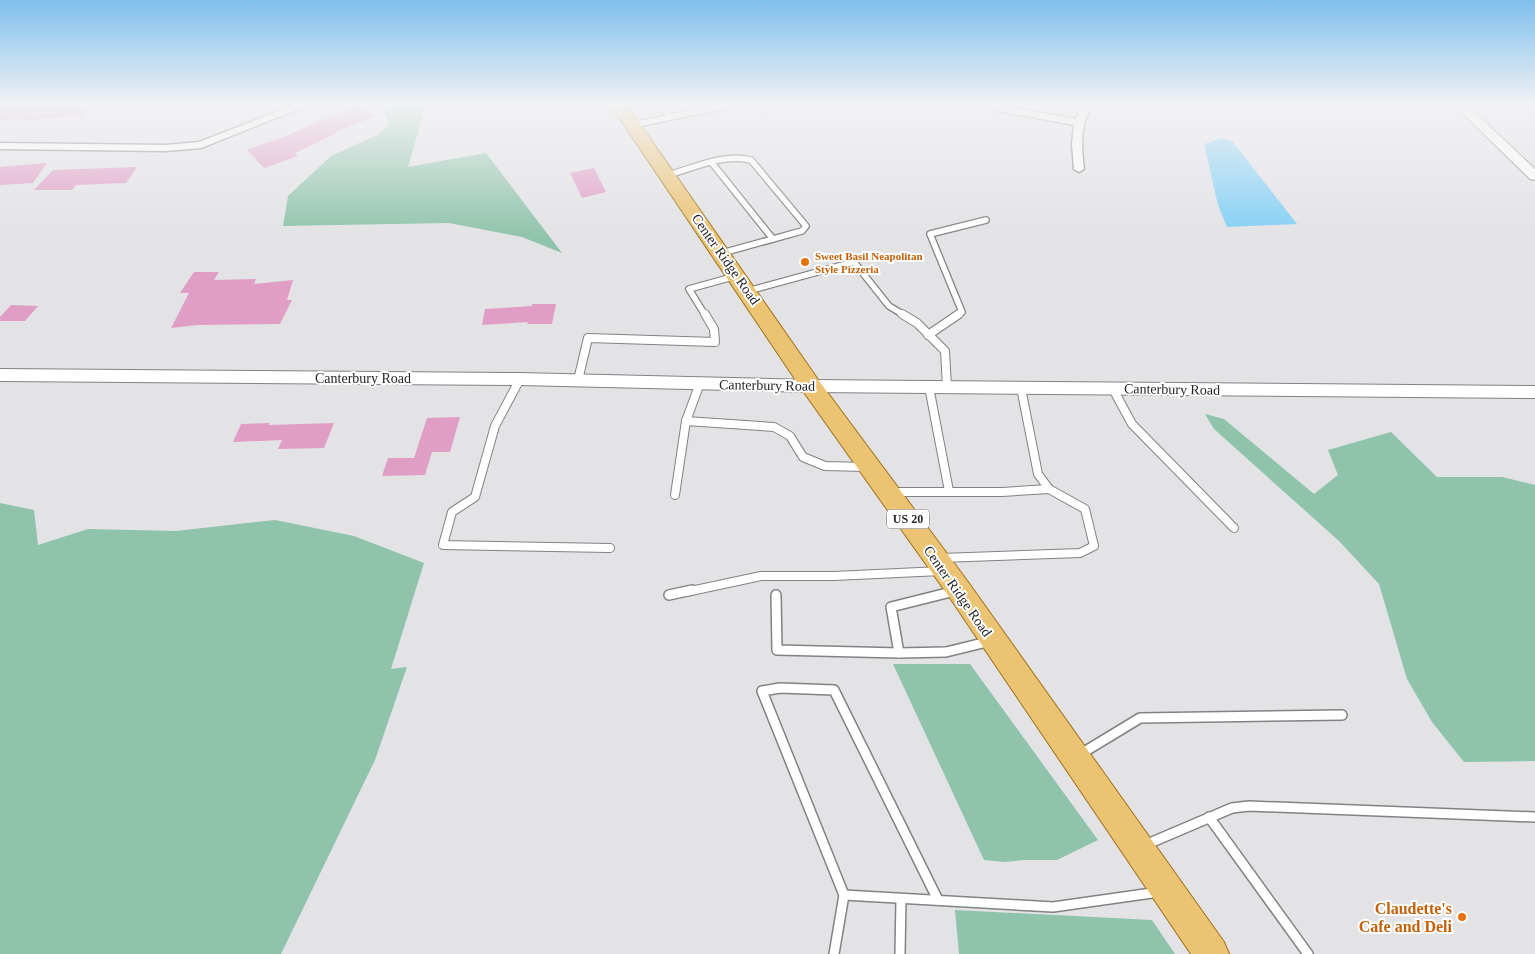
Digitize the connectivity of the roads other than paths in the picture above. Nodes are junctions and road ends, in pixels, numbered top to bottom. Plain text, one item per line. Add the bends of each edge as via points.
1 (649, 149) edge
2 (1076, 149) edge
3 (1506, 149) edge
4 (712, 163) junction
5 (1078, 169) dead end
6 (668, 175) junction
7 (1535, 176) edge
8 (986, 220) dead end
9 (773, 239) junction
10 (722, 253) junction
11 (743, 284) junction
12 (928, 334) junction
13 (0, 375) edge
14 (520, 379) junction
15 (578, 380) junction
16 (700, 383) junction
17 (811, 386) junction
18 (929, 387) junction
19 (947, 387) junction
20 (1020, 388) junction
21 (1113, 388) junction
22 (1535, 392) edge
23 (686, 421) junction
24 (870, 468) junction
25 (1049, 489) junction
26 (888, 492) junction
27 (949, 492) junction
28 (675, 496) dead end
29 (1234, 528) dead end
30 (610, 548) dead end
31 (947, 573) junction
32 (669, 595) dead end
33 (776, 595) dead end
34 (993, 640) junction
35 (899, 653) junction
36 (1342, 715) dead end
37 (1075, 757) junction
38 (1209, 817) junction
39 (1535, 817) edge
40 (1138, 847) junction
41 (1168, 890) junction
42 (844, 895) junction
43 (901, 899) junction
44 (938, 900) junction
45 (834, 954) edge
46 (900, 954) edge
47 (1212, 954) edge
48 (1308, 954) edge

1 - 6 main road, Center Ridge Road / US 20
2 - 5 street
3 - 7 street
4 - 6 lane
4 - 9 lane
4 - 9 lane via 734,158 751,160 806,226 802,231
6 - 10 main road, Center Ridge Road / US 20
8 - 12 lane via 930,234 962,312
9 - 10 lane
10 - 11 main road, Center Ridge Road / US 20
11 - 12 lane via 854,262 889,306 917,322
11 - 15 lane via 689,289 714,329 716,342 588,338
11 - 17 main road, Center Ridge Road / US 20
12 - 19 lane via 945,351
13 - 14 street, Canterbury Road
14 - 15 street, Canterbury Road
14 - 30 lane via 495,426 475,497 452,512 443,545
15 - 16 street, Canterbury Road
16 - 17 street, Canterbury Road
16 - 23 lane
17 - 18 street, Canterbury Road
17 - 24 main road, Center Ridge Road / US 20
18 - 19 street, Canterbury Road
18 - 27 lane
19 - 20 street, Canterbury Road
20 - 21 street, Canterbury Road
20 - 25 lane via 1038,474
21 - 22 street, Canterbury Road
21 - 29 lane via 1132,424
23 - 24 lane via 774,427 790,436 803,457 825,466
23 - 28 lane
24 - 26 main road, Center Ridge Road / US 20
25 - 27 lane
25 - 31 lane via 1085,509 1094,546 1080,553
26 - 27 lane
26 - 31 main road, Center Ridge Road / US 20
31 - 32 lane via 761,576
31 - 34 main road, Center Ridge Road / US 20
31 - 35 lane via 892,607
33 - 35 lane via 777,650
34 - 35 lane via 946,652
34 - 37 main road, Center Ridge Road / US 20
36 - 37 lane via 1140,718
37 - 40 main road, Center Ridge Road / US 20
38 - 39 lane via 1232,808 1249,806
38 - 40 lane
38 - 48 lane
40 - 41 main road, Center Ridge Road / US 20
41 - 44 lane via 1053,907
41 - 47 main road, Center Ridge Road / US 20
42 - 43 lane
42 - 44 lane via 762,691 780,688 834,690
42 - 45 lane
43 - 44 lane
43 - 46 lane

